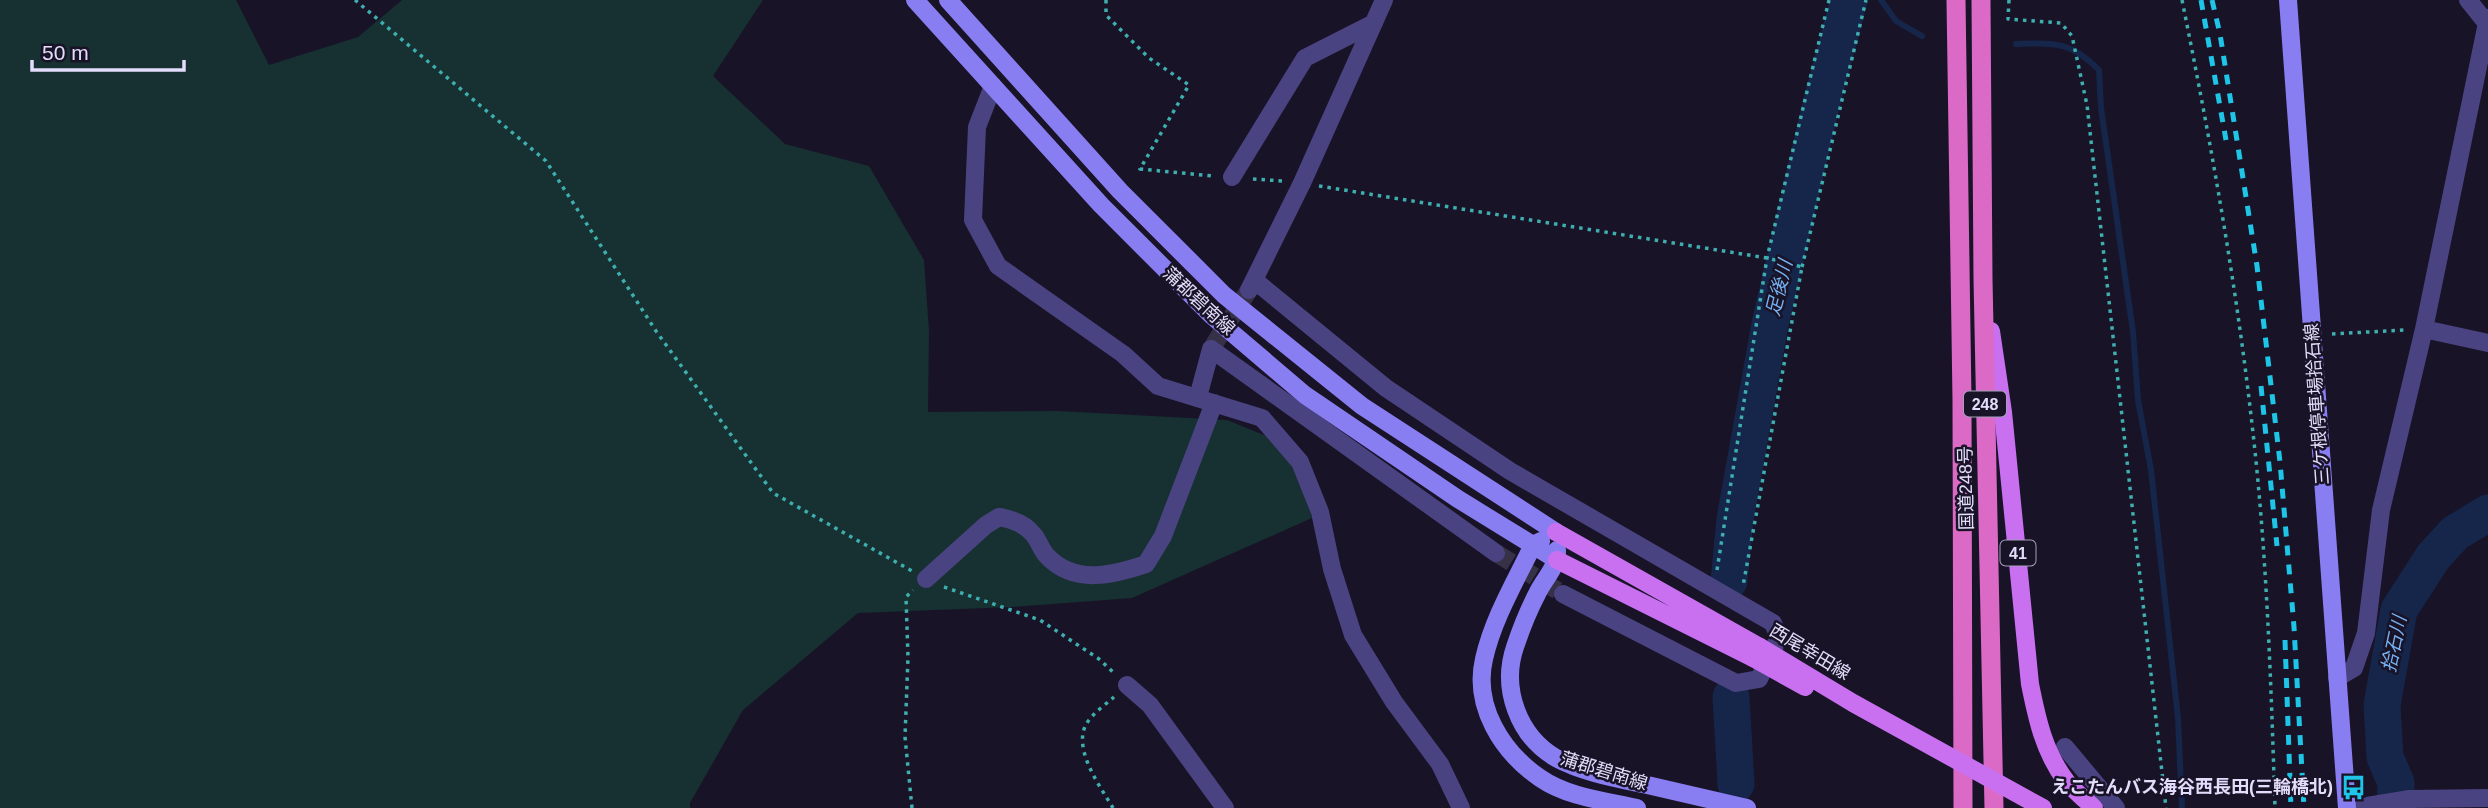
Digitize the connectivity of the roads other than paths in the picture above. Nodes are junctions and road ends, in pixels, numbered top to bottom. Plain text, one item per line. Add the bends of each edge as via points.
1 (915, 0) edge
2 (948, 0) edge
3 (1384, 0) edge
4 (1956, 0) edge
5 (1981, 0) edge
6 (2288, 0) edge
7 (2468, 0) edge
8 (2487, 22) edge
9 (1374, 23) junction
10 (993, 86) junction
11 (1233, 177) road end
12 (1983, 279) junction
13 (2424, 329) junction
14 (2488, 343) edge
15 (1206, 400) junction
16 (1556, 532) junction
17 (1533, 545) junction
18 (1496, 553) tunnel mouth
19 (1557, 559) junction
20 (926, 579) road end
21 (1563, 594) tunnel mouth
22 (1756, 653) junction
23 (2337, 678) junction
24 (1127, 685) road end
25 (2065, 747) dead end
26 (2488, 798) edge
27 (2347, 806) edge
28 (1465, 807) edge
29 (1225, 808) edge
30 (1637, 808) edge
31 (1747, 808) edge
32 (1963, 808) edge
33 (1994, 808) edge
34 (2023, 808) edge
35 (2043, 808) edge
36 (2094, 808) edge
37 (2116, 808) edge

1 - 10 main road, 蒲郡碧南線
2 - 16 main road, 蒲郡碧南線 via 1120,191 1224,295 1362,406
3 - 9 street
4 - 32 highway, 国道248号 / 248
5 - 12 highway, 国道248号 / 248
6 - 23 main road, 三ケ根停車場拾石線
7 - 8 street
8 - 13 street
9 - 11 street via 1305,58
9 - 21 street via 1251,285 1386,388 1510,471 1773,623 1780,637 1759,678 1736,683
10 - 15 street via 977,127 973,220 998,266 1123,354 1158,386
10 - 17 main road, 蒲郡碧南線 via 1101,205 1211,315 1273,368 1458,499
12 - 33 highway, 国道248号 / 248
12 - 36 main road, 41 via 2003,412 2038,724 2049,755 2067,783
13 - 14 street
13 - 23 street via 2381,510 2366,634 2354,668
15 - 18 street via 1211,349
15 - 20 street via 1163,536 1146,564 1115,575 1076,575 1048,557 1032,532 999,517
15 - 28 street via 1262,418 1300,462 1320,512 1353,635
16 - 17 main road
16 - 19 main road
16 - 22 main road, 西尾幸田線
17 - 19 main road, 蒲郡碧南線
17 - 30 main road, 蒲郡碧南線 via 1494,626 1484,660 1482,684 1494,729 1541,779 1578,795
19 - 22 main road, 西尾幸田線
19 - 31 main road, 蒲郡碧南線 via 1514,648 1510,677 1511,699 1534,740 1555,757 1609,777
22 - 34 main road, 西尾幸田線, bridge
22 - 35 main road, 西尾幸田線, bridge
23 - 27 main road, 三ケ根停車場拾石線
24 - 29 street via 1150,705
25 - 37 street
26 - 27 street

